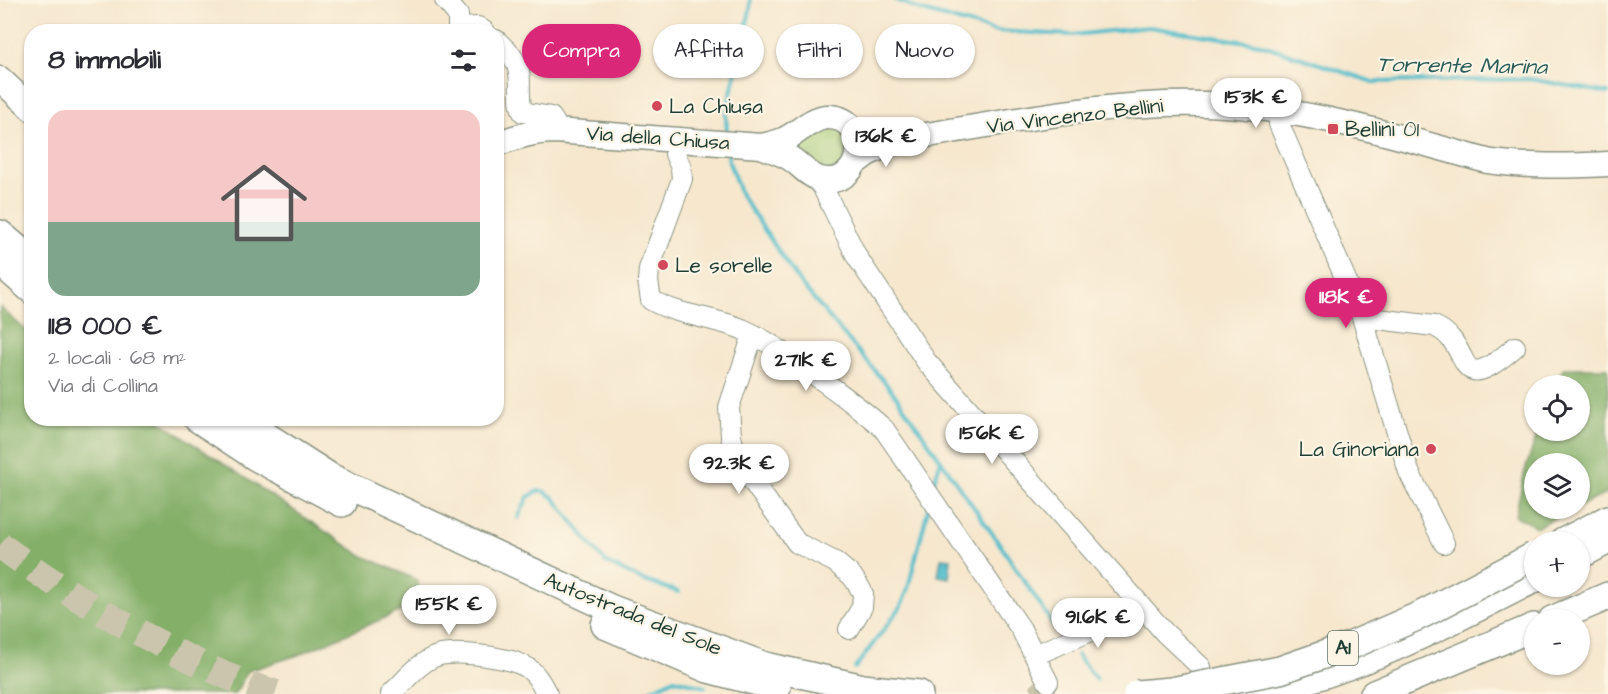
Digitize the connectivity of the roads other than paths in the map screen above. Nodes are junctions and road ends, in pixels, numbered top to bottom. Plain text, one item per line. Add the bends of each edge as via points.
1 (449, 4) edge
2 (458, 24) edge
3 (504, 49) edge
4 (0, 79) edge
5 (24, 102) edge
6 (1281, 111) junction
7 (848, 126) junction
8 (804, 127) junction
9 (504, 130) edge
10 (555, 131) junction
11 (523, 134) junction
12 (679, 139) junction
13 (896, 140) junction
14 (504, 142) edge
15 (755, 146) junction
16 (1608, 164) edge
17 (850, 169) junction
18 (807, 171) junction
19 (840, 223) junction
20 (0, 234) edge
21 (24, 254) edge
22 (0, 262) edge
23 (24, 283) edge
24 (1362, 317) junction
25 (753, 335) junction
26 (1515, 347) dead end
27 (209, 426) edge
28 (250, 426) edge
29 (1608, 519) edge
30 (1585, 531) edge
31 (1608, 540) edge
32 (1444, 543) dead end
33 (1590, 550) edge
34 (1524, 561) edge
35 (1524, 584) edge
36 (1608, 596) edge
37 (1138, 603) junction
38 (1578, 609) edge
39 (849, 629) dead end
40 (1524, 631) edge
41 (1035, 655) junction
42 (1202, 668) dead end
43 (762, 675) junction
44 (1048, 682) dead end
45 (391, 694) edge
46 (547, 694) edge
47 (808, 694) edge
48 (919, 694) edge
49 (1137, 694) edge
50 (1249, 694) edge
51 (1374, 694) edge

1 - 2 street via 458,15
3 - 10 street, Via della Chiusa via 519,71 523,112 551,117
4 - 5 main road
6 - 13 main road, Via Vincenzo Bellini via 1206,104 1131,105
6 - 16 main road, Via Vincenzo Bellini via 1331,120 1487,161 1538,166
6 - 24 street via 1279,124
7 - 8 main road, Via della Chiusa via 826,117
7 - 13 main road, Via Vincenzo Bellini
7 - 17 main road via 857,139 858,155
8 - 15 main road, Via della Chiusa via 784,140
8 - 18 main road via 797,142 798,158
9 - 11 main road, Via della Chiusa
10 - 11 main road, Via della Chiusa
10 - 12 main road, Via della Chiusa
11 - 14 main road, Via della Chiusa
12 - 15 main road, Via della Chiusa
12 - 25 street via 675,154 682,179 649,269 651,300 667,309 722,322
13 - 17 main road, Via Vincenzo Bellini via 867,154
15 - 18 main road, Via della Chiusa via 786,156
17 - 18 main road, Via della Chiusa via 829,180
17 - 19 street via 840,198
18 - 19 street via 822,186
19 - 37 street via 857,257 926,361
20 - 21 highway
22 - 23 highway
24 - 26 street via 1434,326 1452,340 1466,367 1473,371 1482,371
24 - 32 street via 1409,472
25 - 39 street via 729,407 734,449 798,543 835,562 860,588 862,607
25 - 41 street via 795,360 884,429
27 - 43 highway, Autostrada del Sole via 325,495 608,627 708,669
28 - 43 highway, Autostrada del Sole via 330,477
29 - 30 highway
31 - 33 highway
34 - 49 highway, A1, bridge via 1421,615 1280,670
35 - 50 highway, A1 via 1360,663 1286,687
36 - 38 highway
37 - 41 street via 1093,630
37 - 42 street
40 - 51 highway
41 - 44 street
43 - 47 highway, Autostrada del Sole
43 - 48 highway, Autostrada del Sole
45 - 46 street via 438,655 489,656 527,668

